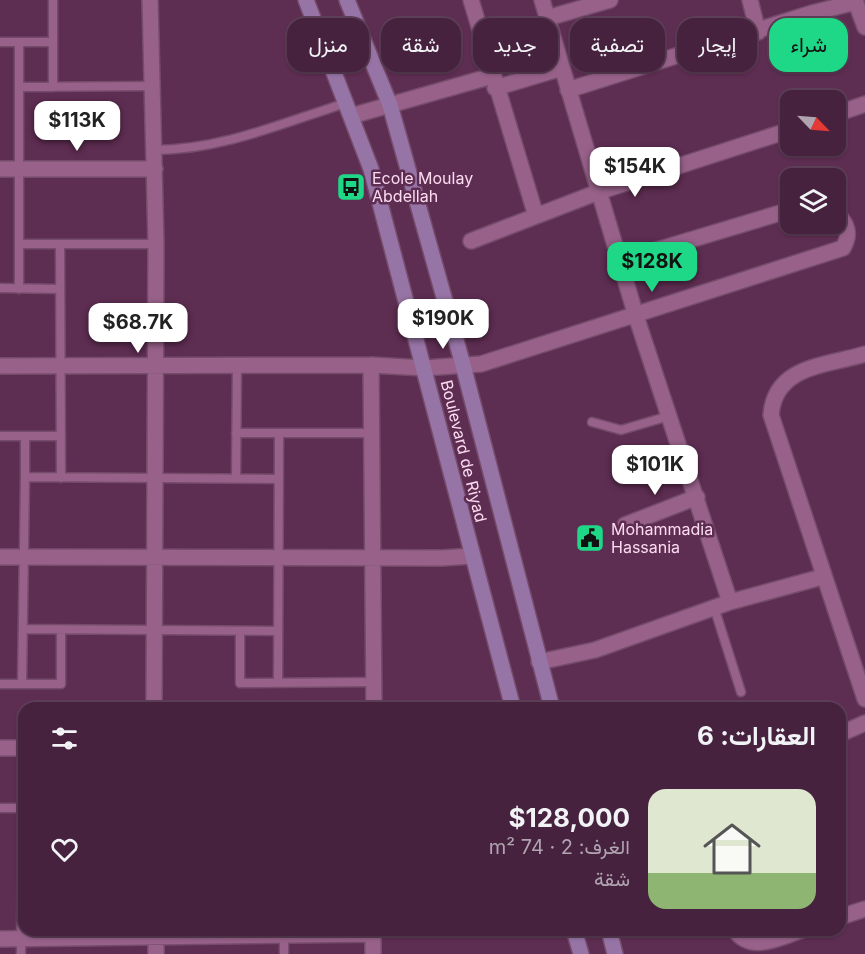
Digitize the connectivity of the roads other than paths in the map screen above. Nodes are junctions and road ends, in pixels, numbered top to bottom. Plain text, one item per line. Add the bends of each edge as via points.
1 (52, 0) edge
2 (150, 0) edge
3 (306, 0) edge
4 (347, 0) edge
5 (471, 0) edge
6 (542, 0) edge
7 (610, 0) edge
8 (750, 0) edge
9 (859, 6) edge
10 (547, 18) joint
11 (865, 27) edge
12 (758, 32) junction
13 (0, 42) edge
14 (19, 42) junction
15 (53, 42) junction
16 (558, 55) edge
17 (562, 69) junction
18 (493, 82) junction
19 (152, 86) junction
20 (19, 87) junction
21 (52, 87) junction
22 (568, 90) junction
23 (865, 104) edge
24 (390, 105) junction
25 (348, 109) junction
26 (846, 111) edge
27 (780, 133) edge
28 (154, 150) junction
29 (0, 169) edge
30 (18, 169) junction
31 (155, 169) junction
32 (601, 191) junction
33 (780, 213) edge
34 (536, 216) junction
35 (846, 226) edge
36 (471, 241) dead end
37 (19, 243) junction
38 (60, 244) junction
39 (156, 244) junction
40 (620, 261) junction
41 (0, 288) edge
42 (19, 289) junction
43 (60, 289) junction
44 (636, 315) junction
45 (865, 354) edge
46 (371, 365) junction
47 (463, 365) junction
48 (0, 366) edge
49 (60, 366) junction
50 (155, 366) junction
51 (237, 366) junction
52 (424, 368) junction
53 (669, 417) junction
54 (592, 422) dead end
55 (279, 433) junction
56 (372, 433) junction
57 (236, 434) junction
58 (0, 436) edge
59 (24, 436) junction
60 (61, 436) junction
61 (25, 477) junction
62 (60, 478) junction
63 (154, 478) junction
64 (236, 478) junction
65 (279, 479) junction
66 (697, 497) junction
67 (625, 525) dead end
68 (154, 556) junction
69 (278, 556) junction
70 (472, 556) junction
71 (0, 557) edge
72 (23, 557) junction
73 (374, 557) junction
74 (822, 577) junction
75 (730, 602) junction
76 (714, 607) junction
77 (23, 629) junction
78 (61, 630) junction
79 (154, 631) junction
80 (240, 631) junction
81 (278, 632) junction
82 (539, 662) junction
83 (374, 682) junction
84 (278, 683) junction
85 (0, 684) edge
86 (22, 684) junction
87 (741, 692) dead end
88 (865, 699) edge
89 (154, 702) edge
90 (374, 702) edge
91 (511, 702) edge
92 (550, 702) edge
93 (865, 723) edge
94 (846, 731) edge
95 (0, 748) edge
96 (18, 748) edge
97 (0, 808) edge
98 (18, 808) edge
99 (864, 911) edge
100 (846, 916) edge
101 (127, 936) edge
102 (156, 936) edge
103 (284, 936) edge
104 (373, 936) edge
105 (576, 936) edge
106 (610, 936) edge
107 (740, 936) edge
108 (786, 936) edge
109 (0, 939) edge
110 (21, 947) edge
111 (156, 954) edge
112 (284, 954) edge
113 (373, 954) edge
114 (581, 954) edge
115 (615, 954) edge

1 - 15 lane
2 - 19 street
3 - 25 main road, Boulevard de Riyad
4 - 24 main road, Boulevard de Riyad
5 - 18 street
6 - 10 street
7 - 10 street
8 - 12 street
9 - 11 street
9 - 12 street
12 - 22 street
13 - 14 lane
14 - 15 lane
14 - 20 lane
15 - 21 lane
16 - 17 street
17 - 18 street
17 - 22 street
18 - 24 street
18 - 34 street
19 - 21 lane
19 - 28 street
20 - 21 lane
20 - 30 lane
22 - 32 street
23 - 26 street
24 - 25 street
24 - 47 main road, Boulevard de Riyad
25 - 28 lane via 189,150
25 - 52 main road, Boulevard de Riyad via 371,169
27 - 32 street
28 - 31 street
29 - 30 street
30 - 31 street
30 - 37 lane
31 - 39 street
32 - 34 street
32 - 40 street
33 - 40 street
34 - 36 street
35 - 44 street via 848,239 843,248
37 - 38 lane
37 - 42 lane
38 - 39 lane
38 - 43 lane
39 - 50 street
40 - 44 street
41 - 42 lane
42 - 43 lane
43 - 49 lane
44 - 47 street via 481,364
44 - 53 street
45 - 74 street via 798,373 779,386 772,400 775,432
46 - 51 street
46 - 52 street
46 - 56 street
47 - 52 street
47 - 82 main road, Boulevard de Riyad
48 - 49 street
49 - 50 street
49 - 60 lane
50 - 51 street
50 - 63 street
51 - 57 lane
52 - 70 main road, Boulevard de Riyad
53 - 54 lane via 621,430
53 - 66 street
55 - 56 lane
55 - 57 lane
55 - 65 lane
56 - 73 street
57 - 64 lane
58 - 59 lane
59 - 60 lane
59 - 61 lane
60 - 62 lane
61 - 62 lane
61 - 72 lane
62 - 63 lane
63 - 64 lane
63 - 68 street
64 - 65 lane
65 - 69 lane
66 - 67 street
66 - 75 street
68 - 69 street
68 - 72 street
68 - 79 street
69 - 73 street
69 - 81 lane
70 - 73 street
70 - 91 main road, Boulevard de Riyad
71 - 72 street
72 - 77 lane
73 - 83 street
74 - 75 street
74 - 88 street
75 - 76 street
76 - 82 street via 595,650
76 - 87 lane
77 - 78 lane
77 - 86 lane
78 - 79 lane
78 - 86 lane via 61,684
79 - 80 lane
79 - 89 street
80 - 81 lane
80 - 84 lane via 240,683
81 - 84 lane
82 - 92 main road, Boulevard de Riyad
83 - 84 lane
83 - 90 street
85 - 86 lane
93 - 94 street
95 - 96 street
97 - 98 lane
99 - 100 street
101 - 110 street
102 - 111 street
103 - 112 lane
104 - 113 street
105 - 114 main road
106 - 115 main road
107 - 108 street via 756,943
109 - 110 street

